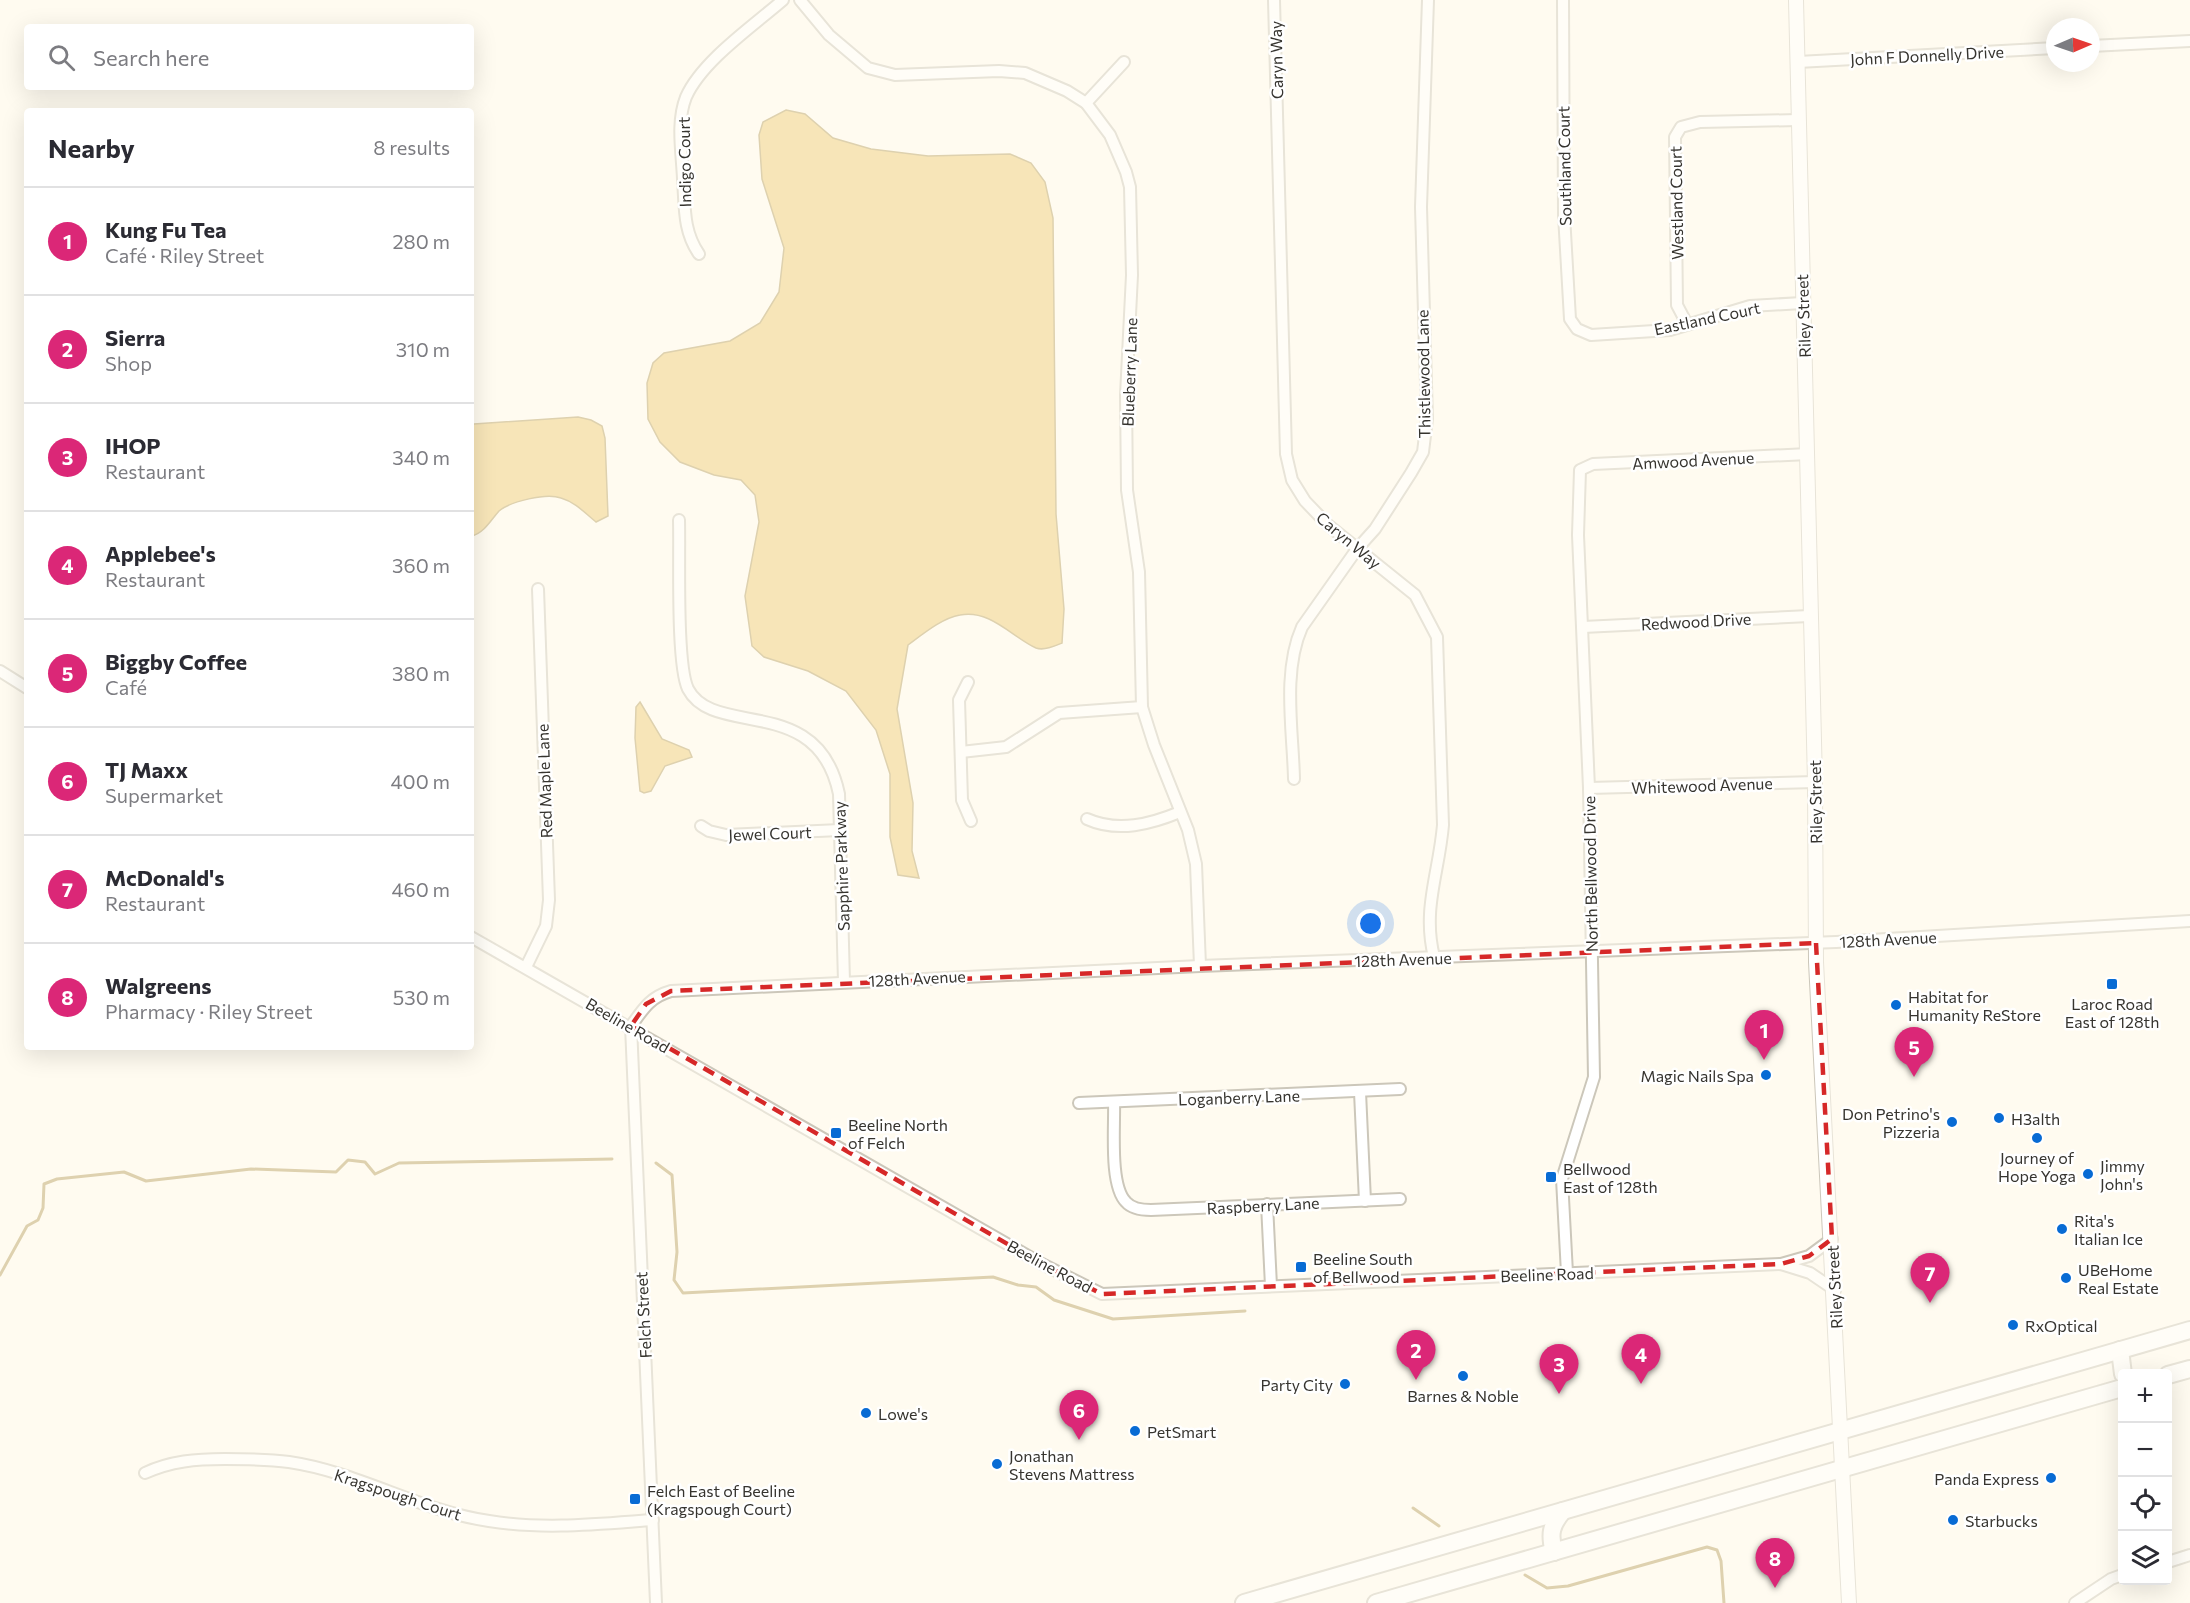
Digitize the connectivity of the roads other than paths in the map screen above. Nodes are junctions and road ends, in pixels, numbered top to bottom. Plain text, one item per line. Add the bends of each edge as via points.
1 (783, 0) edge
2 (800, 0) edge
3 (1274, 0) edge
4 (1428, 0) edge
5 (1563, 0) edge
6 (1796, 0) edge
7 (2190, 41) edge
8 (2100, 46) edge
9 (2046, 48) edge
10 (1124, 62) dead end
11 (1798, 62) junction
12 (1086, 104) junction
13 (1798, 120) junction
14 (699, 254) dead end
15 (1802, 303) junction
16 (1687, 324) junction
17 (1577, 330) joint
18 (1808, 454) junction
19 (1580, 470) joint
20 (679, 520) dead end
21 (1357, 549) junction
22 (538, 589) dead end
23 (1809, 616) junction
24 (1583, 627) junction
25 (0, 671) edge
26 (968, 682) dead end
27 (24, 686) edge
28 (1142, 706) junction
29 (961, 752) junction
30 (1294, 779) dead end
31 (1815, 782) junction
32 (1588, 788) junction
33 (1180, 812) junction
34 (1087, 819) dead end
35 (971, 821) dead end
36 (701, 826) dead end
37 (840, 830) junction
38 (2190, 921) edge
39 (474, 939) edge
40 (1816, 943) junction
41 (1592, 952) junction
42 (1434, 957) junction
43 (1200, 966) junction
44 (526, 967) junction
45 (844, 982) junction
46 (632, 1026) junction
47 (1400, 1089) dead end
48 (1360, 1092) junction
49 (1114, 1101) junction
50 (1079, 1103) dead end
51 (1400, 1199) dead end
52 (1365, 1200) junction
53 (1267, 1204) junction
54 (1832, 1239) junction
55 (1781, 1264) junction
56 (1566, 1273) junction
57 (1271, 1286) junction
58 (1834, 1290) junction
59 (2190, 1330) edge
60 (2120, 1350) junction
61 (2122, 1369) edge
62 (2190, 1369) edge
63 (2172, 1374) edge
64 (2117, 1390) edge
65 (1842, 1431) junction
66 (1844, 1468) junction
67 (146, 1473) dead end
68 (1563, 1511) junction
69 (653, 1520) junction
70 (1554, 1552) junction
71 (2190, 1555) edge
72 (2172, 1561) edge
73 (2118, 1576) edge
74 (656, 1603) edge
75 (1244, 1603) edge
76 (1376, 1603) edge
77 (1849, 1603) edge
78 (2075, 1603) edge

1 - 14 street, Indigo Court via 718,57 686,97 680,123 686,228
2 - 12 street, Blueberry Lane via 829,35 868,68 895,75 1024,73 1067,91
3 - 21 street, Caryn Way via 1286,454 1292,480 1305,501
4 - 21 street, Thistlewood Lane via 1421,207 1427,419 1423,452 1375,529
5 - 17 street, Southland Court via 1564,215 1570,319
6 - 11 main road, Riley Street
7 - 8 street
9 - 11 street, John F Donnelly Drive
10 - 12 street
11 - 13 main road, Riley Street
12 - 28 street, Blueberry Lane via 1110,135 1130,187 1127,490 1139,572
13 - 15 main road, Riley Street
13 - 16 street, Westland Court via 1700,122 1681,127 1675,137 1677,305
15 - 16 street, Eastland Court via 1750,306
15 - 18 main road, Riley Street
16 - 17 street, Eastland Court via 1670,330 1591,335
18 - 19 street, Amwood Avenue via 1593,464
18 - 23 main road, Riley Street
19 - 24 street, North Bellwood Drive via 1578,535
20 - 37 street, Sapphire Parkway via 682,657 687,686 707,709 786,727 814,746 837,781
21 - 30 street, Thistlewood Lane via 1296,641 1292,684
21 - 42 street, Caryn Way via 1415,595 1437,637 1443,825 1428,921
22 - 44 street, Red Maple Lane via 549,900 546,926
23 - 24 street, Redwood Drive
23 - 31 main road, Riley Street
24 - 32 street, North Bellwood Drive
25 - 27 street
26 - 29 street via 959,700
28 - 29 street via 1059,713 1006,747
28 - 33 street, Blueberry Lane
29 - 35 street via 962,800
31 - 32 street, Whitewood Avenue
31 - 40 main road, Riley Street
32 - 41 street, North Bellwood Drive
33 - 34 street via 1153,824 1111,826
33 - 43 street, Blueberry Lane via 1196,864
36 - 37 street, Jewel Court via 726,835
37 - 45 street, Sapphire Parkway
38 - 40 street, 128th Avenue
39 - 44 street, Beeline Road
40 - 41 street, 128th Avenue
40 - 54 main road, Riley Street
41 - 42 street, 128th Avenue
41 - 56 street, North Bellwood Drive via 1594,1077 1562,1179
42 - 43 street, 128th Avenue
43 - 45 street, 128th Avenue
44 - 46 street, Beeline Road
45 - 46 street, 128th Avenue via 671,991 646,1004
46 - 57 street, Beeline Road via 1042,1264 1102,1294
46 - 69 street, Felch Street
47 - 48 street, Loganberry Lane
48 - 49 street, Loganberry Lane
48 - 52 street
49 - 50 street, Loganberry Lane
49 - 53 street, Raspberry Lane via 1116,1178 1127,1204 1151,1210
51 - 52 street, Raspberry Lane
52 - 53 street, Raspberry Lane
53 - 57 street
54 - 55 street, Beeline Road via 1809,1256
54 - 58 main road, Riley Street
55 - 56 street, Beeline Road
55 - 58 street, Beeline Road via 1810,1273
56 - 57 street, Beeline Road
58 - 65 main road, Riley Street
59 - 60 highway
60 - 61 highway
60 - 65 highway
62 - 63 highway
64 - 66 highway
65 - 66 main road, Riley Street
65 - 68 highway
66 - 70 highway
66 - 77 main road, Riley Street
67 - 69 street, Kragspough Court via 168,1462 289,1462 488,1521 561,1526
68 - 70 highway via 1552,1526
68 - 75 highway
69 - 74 street, Felch Street
70 - 76 highway
71 - 72 street
73 - 78 street

